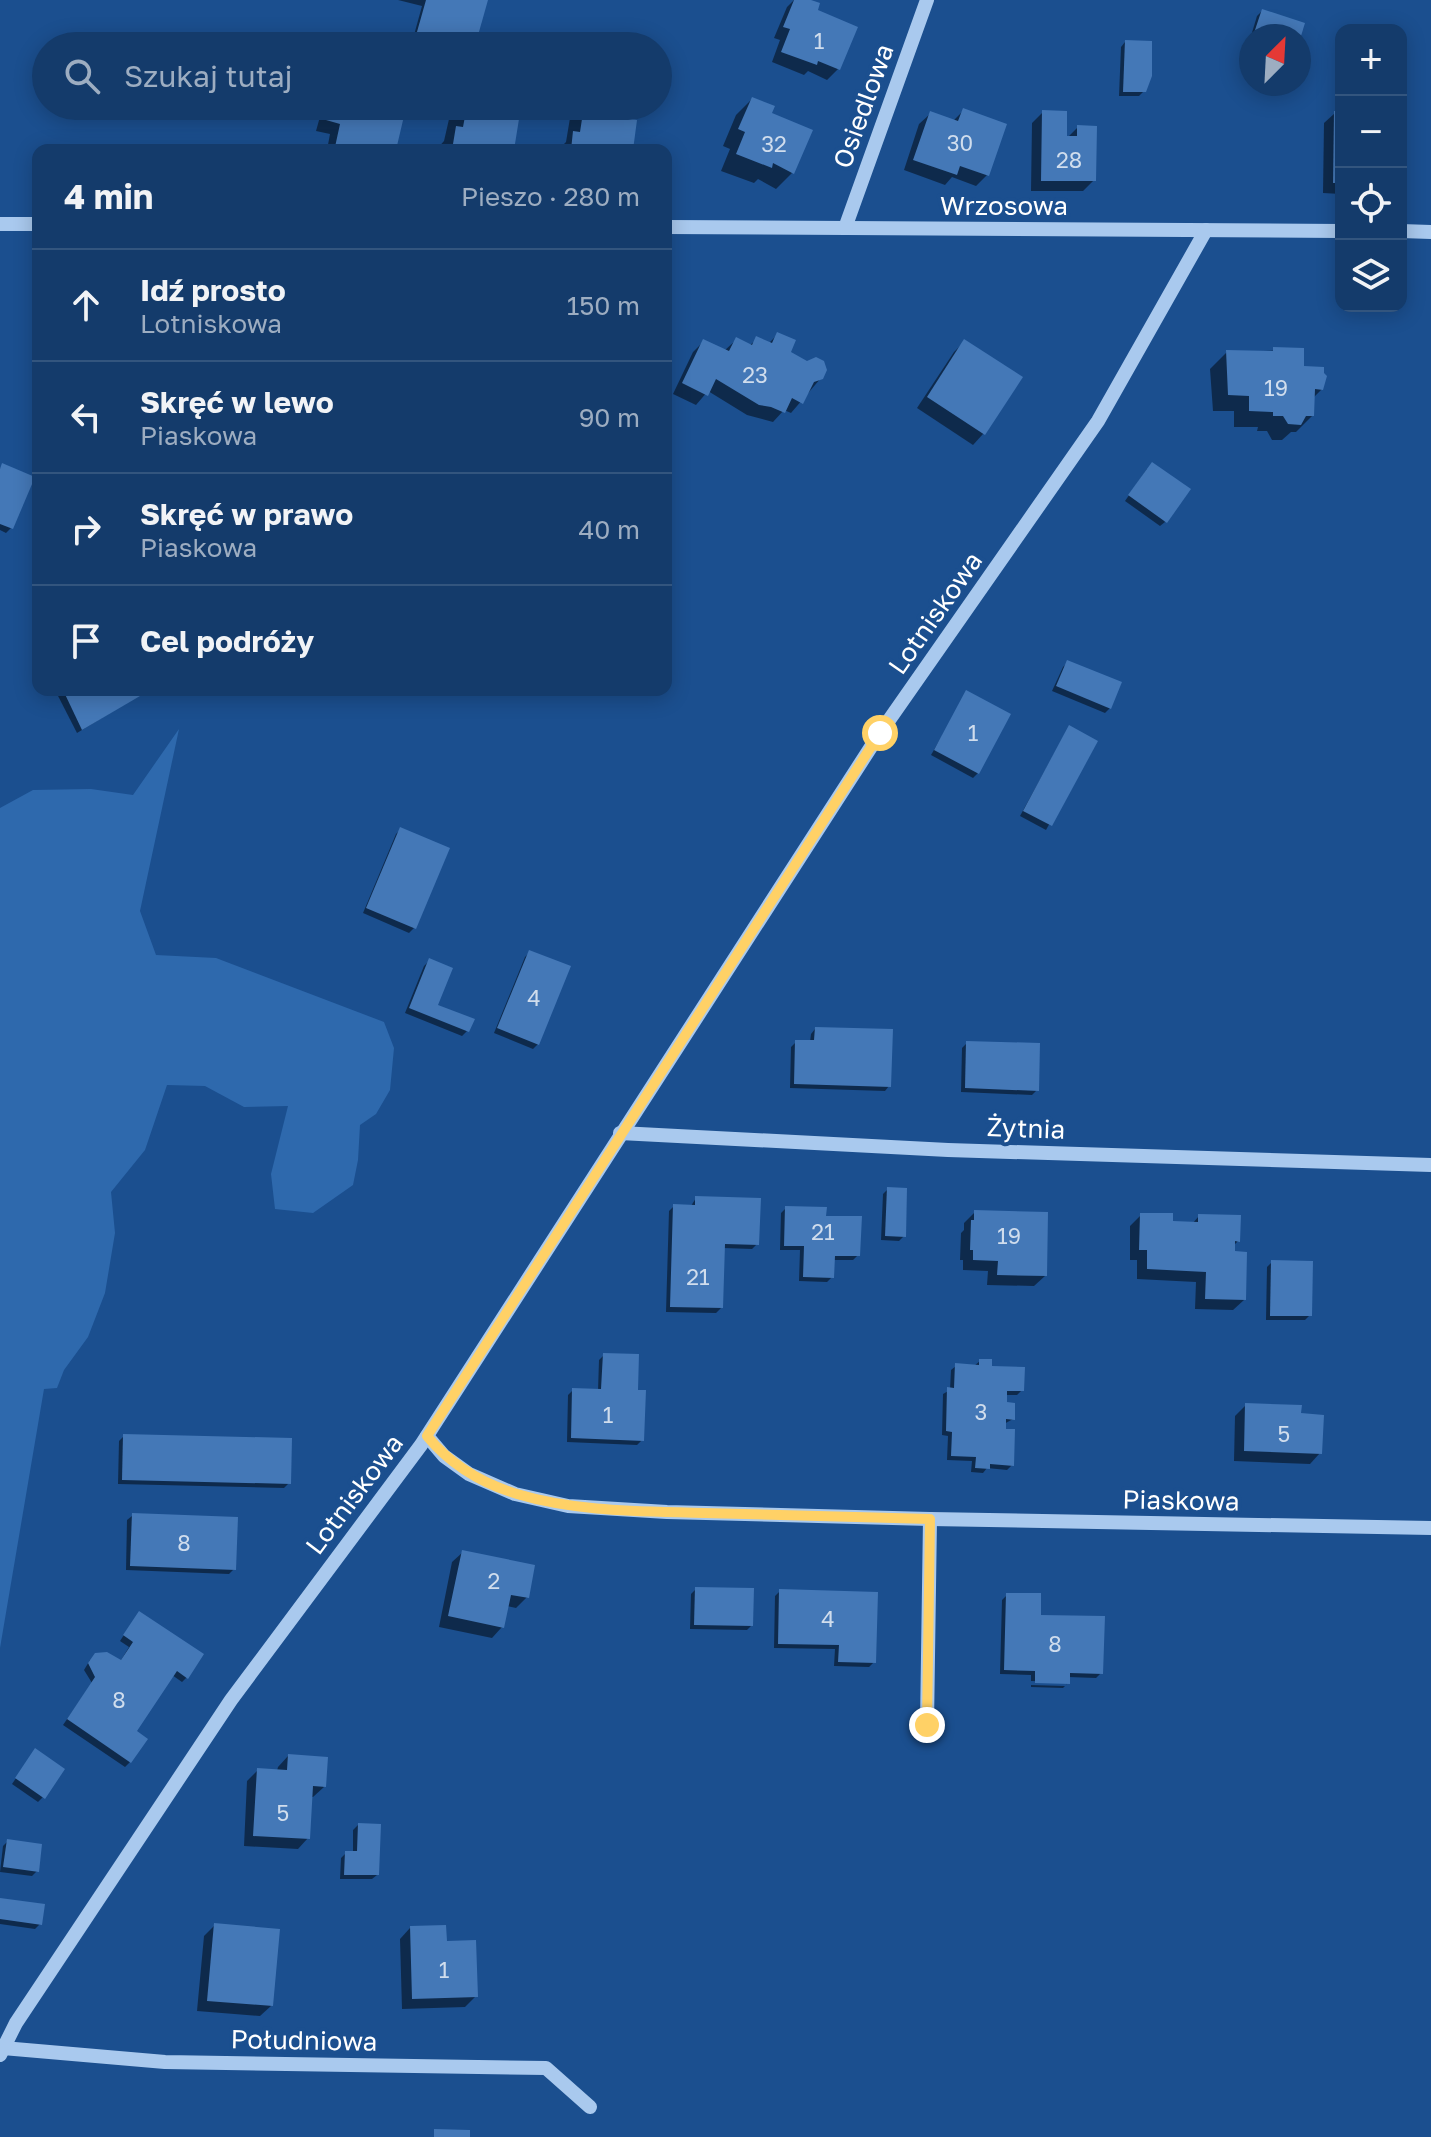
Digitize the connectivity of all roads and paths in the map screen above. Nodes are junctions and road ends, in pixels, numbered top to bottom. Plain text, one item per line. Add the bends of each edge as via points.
1 (927, 0) edge
2 (0, 224) edge
3 (32, 224) edge
4 (672, 227) edge
5 (845, 228) junction
6 (1206, 230) junction
7 (1335, 231) edge
8 (1407, 231) edge
9 (1431, 232) edge
10 (620, 1133) junction
11 (1431, 1165) edge
12 (427, 1436) junction
13 (930, 1519) junction
14 (1431, 1528) edge
15 (927, 1725) dead end
16 (2, 2051) edge
17 (590, 2107) dead end

1 - 5 street, Osiedlowa
2 - 3 street
4 - 5 street, Wrzosowa
5 - 6 street, Wrzosowa
6 - 7 street, Wrzosowa
6 - 10 street, Lotniskowa via 1098,421 880,733
8 - 9 street
10 - 11 street, Żytnia via 948,1150
10 - 12 street, Lotniskowa
12 - 13 street, Piaskowa via 469,1474 515,1494 568,1506
12 - 16 street, Lotniskowa via 231,1700
13 - 14 street, Piaskowa
13 - 15 street
16 - 17 street, Południowa via 165,2062 546,2068

